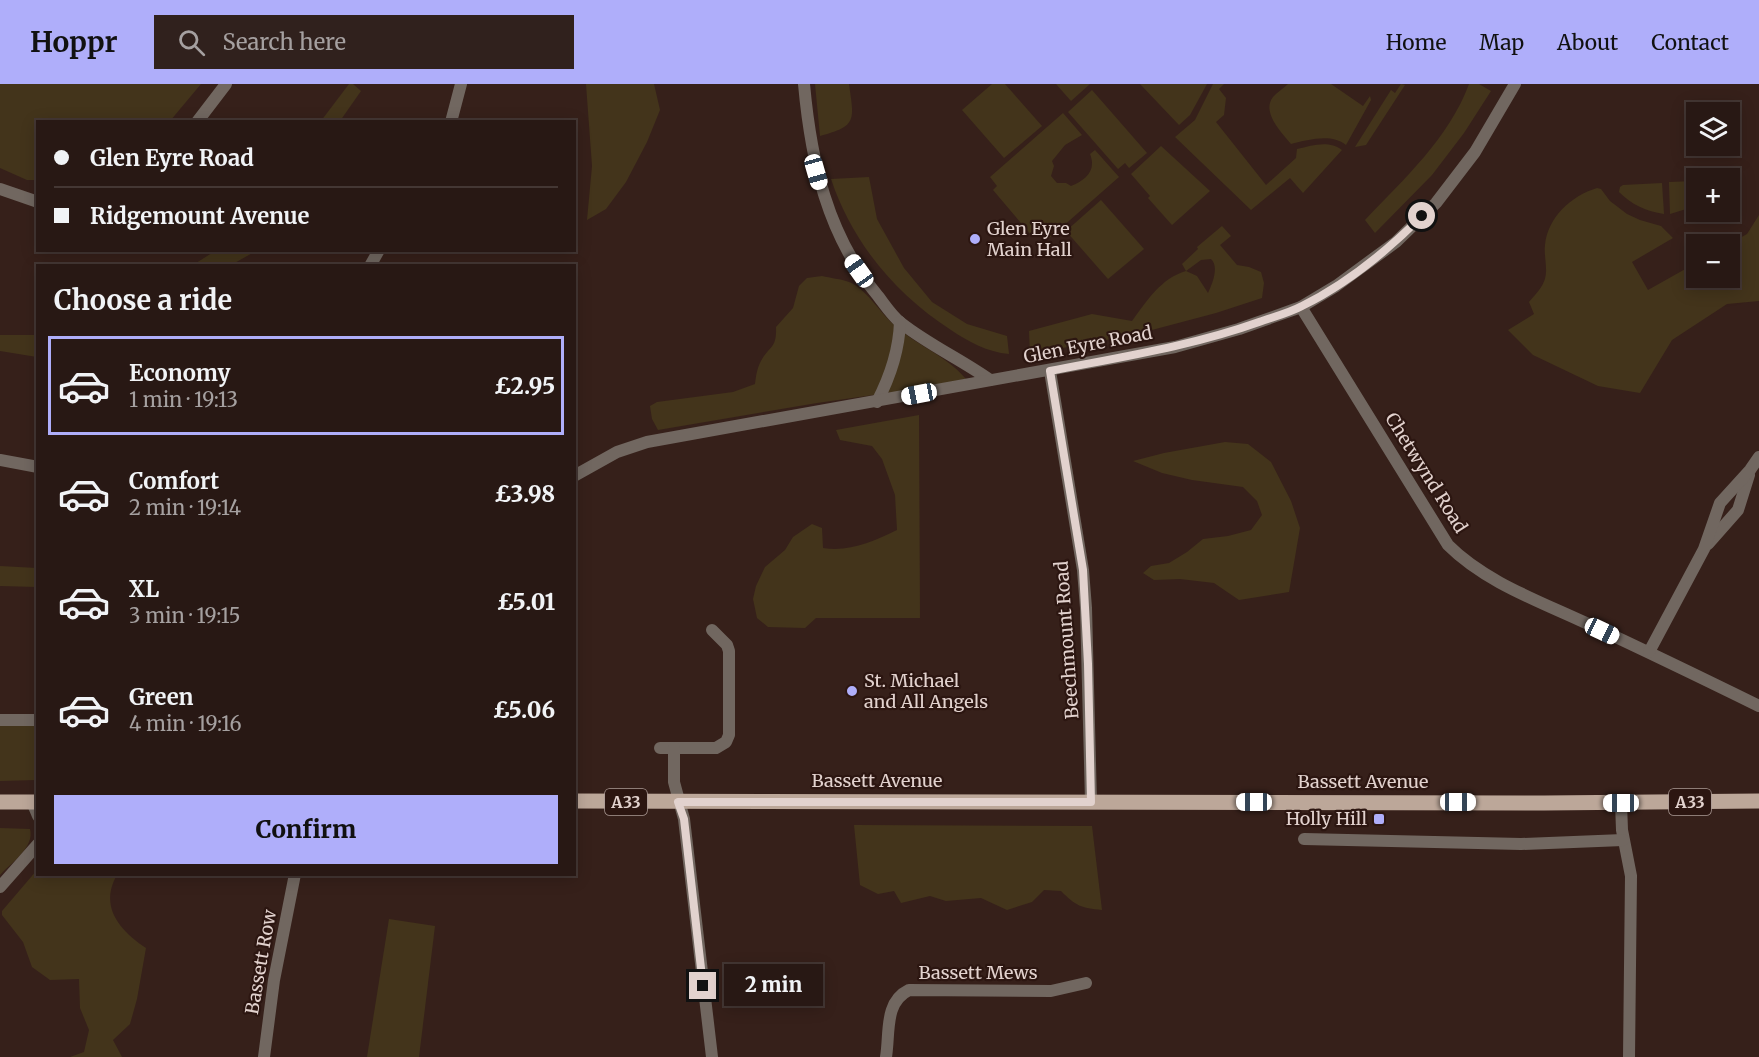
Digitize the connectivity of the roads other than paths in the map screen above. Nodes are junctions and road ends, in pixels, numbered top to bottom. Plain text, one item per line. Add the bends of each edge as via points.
1 (226, 84) edge
2 (461, 84) edge
3 (804, 84) edge
4 (1515, 84) edge
5 (198, 120) edge
6 (452, 120) edge
7 (0, 189) edge
8 (36, 201) edge
9 (1301, 307) junction
10 (900, 322) junction
11 (1050, 371) junction
12 (990, 380) junction
13 (877, 402) junction
14 (1759, 457) edge
15 (0, 460) edge
16 (36, 467) edge
17 (576, 475) edge
18 (712, 630) dead end
19 (1649, 652) junction
20 (1759, 706) edge
21 (0, 720) edge
22 (36, 720) edge
23 (660, 747) dead end
24 (674, 748) junction
25 (576, 801) edge
26 (1759, 801) edge
27 (0, 802) edge
28 (678, 802) junction
29 (1091, 802) junction
30 (1621, 803) junction
31 (36, 807) edge
32 (1304, 839) dead end
33 (1623, 840) junction
34 (36, 845) edge
35 (296, 876) edge
36 (0, 887) edge
37 (1086, 983) dead end
38 (264, 1057) edge
39 (712, 1057) edge
40 (886, 1057) edge
41 (1629, 1057) edge

1 - 5 street
2 - 6 street
3 - 10 street via 816,172 825,204 851,260
4 - 9 street, Glen Eyre Road via 1475,152 1436,203 1396,242
7 - 8 street
9 - 11 street, Glen Eyre Road via 1175,347
9 - 19 street, Chetwynd Road via 1448,545 1482,572
10 - 12 street
10 - 13 street via 894,362
11 - 12 street, Glen Eyre Road
11 - 29 street, Beechmount Road via 1083,570
12 - 13 street, Glen Eyre Road
13 - 17 street, Glen Eyre Road via 647,442 617,452
14 - 19 street via 1720,503 1704,549
15 - 16 street
18 - 24 street via 729,651 729,735 716,748
19 - 20 street, Chetwynd Road
21 - 22 street
23 - 24 street
24 - 28 street
25 - 28 main road, Bassett Avenue / A33
26 - 30 main road, Bassett Avenue / A33
27 - 31 main road
28 - 29 main road, Bassett Avenue / A33
28 - 39 street via 684,819
29 - 30 main road, Bassett Avenue / A33
30 - 33 street
32 - 33 street via 1521,844
33 - 41 street via 1631,876
34 - 36 street
35 - 38 street, Bassett Row via 274,980
37 - 40 street, Bassett Mews via 1051,991 909,990 900,994 890,1015

